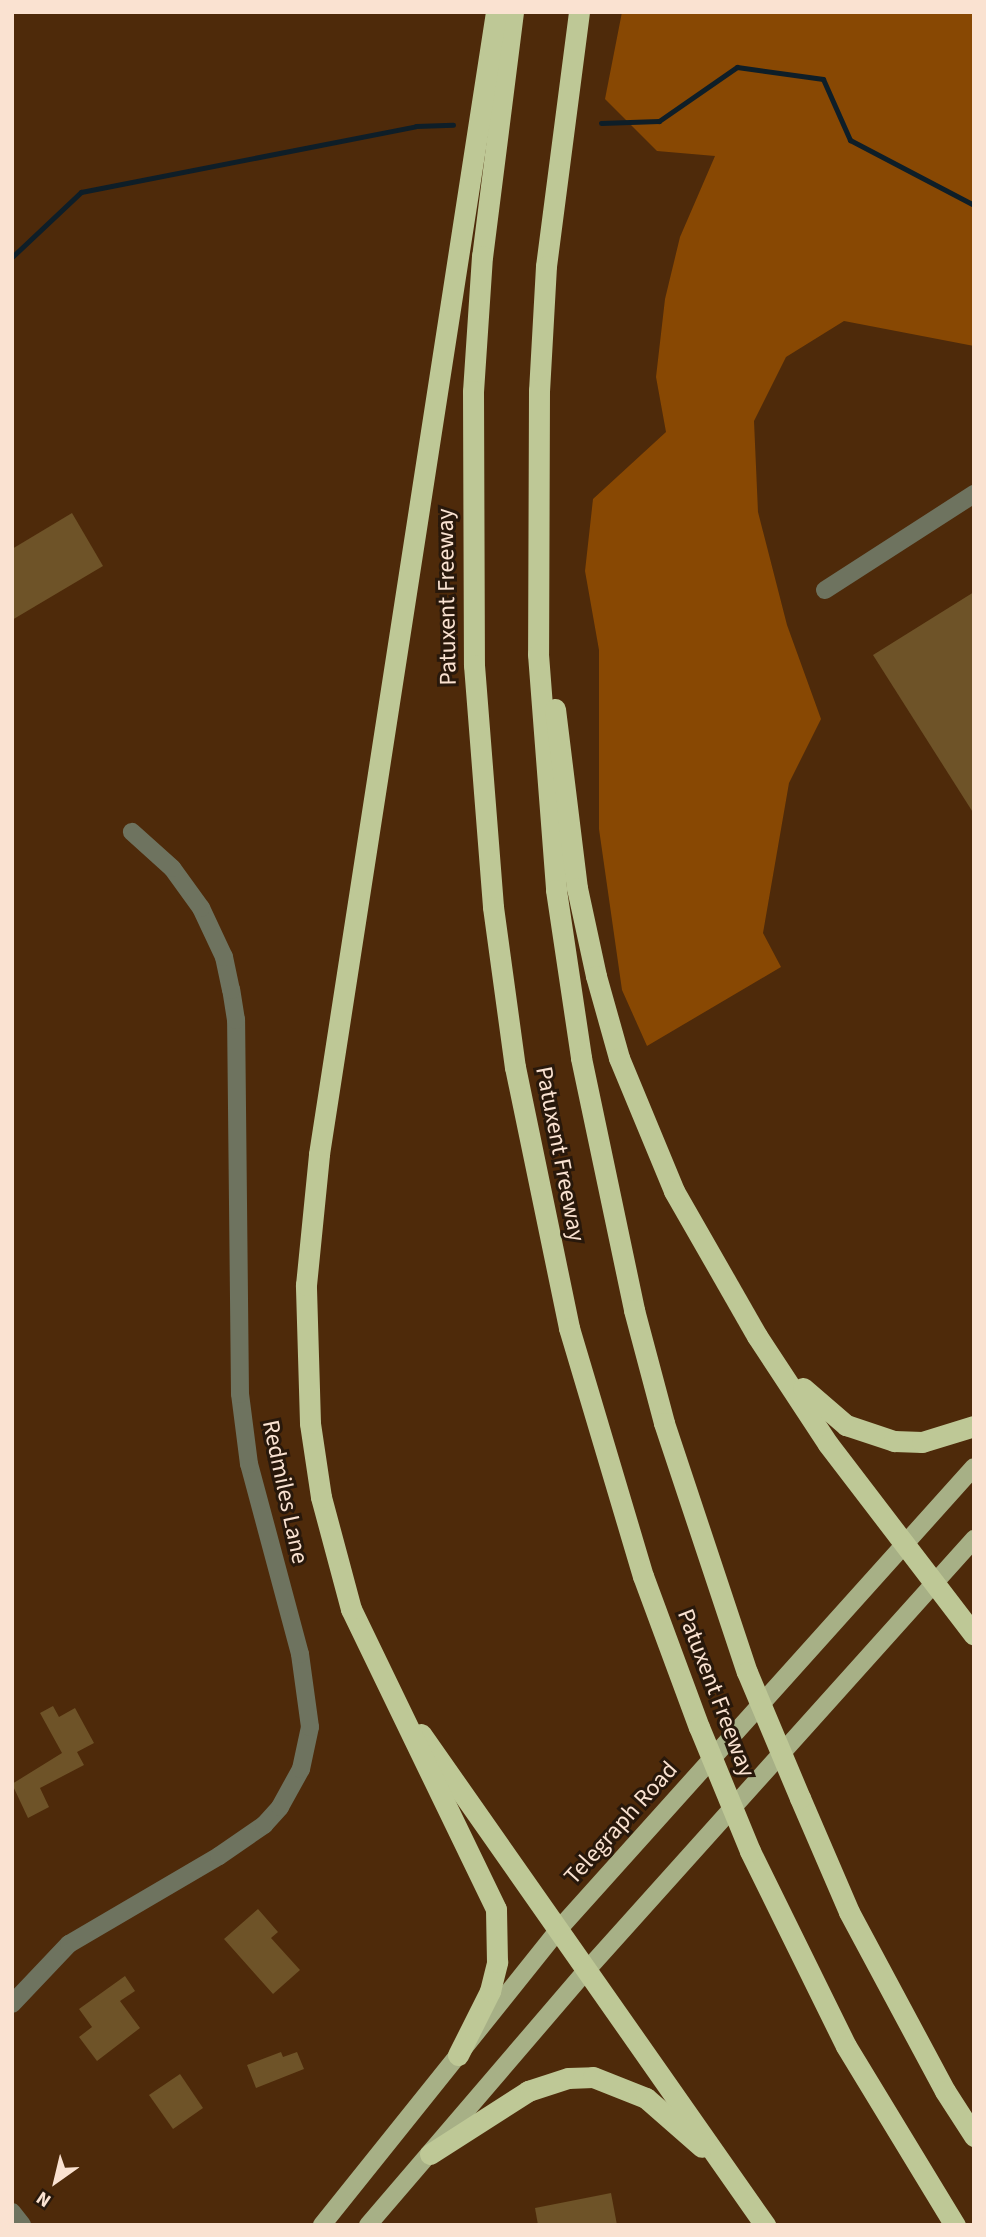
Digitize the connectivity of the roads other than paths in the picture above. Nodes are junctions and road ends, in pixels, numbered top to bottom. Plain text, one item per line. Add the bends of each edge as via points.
1 (496, 12) edge
2 (513, 12) edge
3 (579, 12) edge
4 (974, 494) edge
5 (536, 533) junction
6 (825, 590) dead end
7 (132, 832) dead end
8 (757, 1336) junction
9 (974, 1426) edge
10 (974, 1467) edge
11 (974, 1539) edge
12 (904, 1546) junction
13 (933, 1585) junction
14 (974, 1635) edge
15 (372, 1659) junction
16 (558, 1930) junction
17 (586, 1971) junction
18 (12, 2004) edge
19 (458, 2055) junction
20 (974, 2136) edge
21 (430, 2154) junction
22 (728, 2172) junction
23 (12, 2212) edge
24 (22, 2225) edge
25 (322, 2225) edge
26 (368, 2225) edge
27 (765, 2225) edge
28 (955, 2225) edge

1 - 15 highway via 310,1217 305,1347 310,1423 333,1549
2 - 28 highway, Patuxent Freeway, bridge via 486,217 473,391 474,665 493,907 515,1067 569,1328 643,1576 699,1727 750,1851 846,2046
3 - 5 highway, Patuxent Freeway via 546,266
4 - 6 street
5 - 8 highway via 577,888 596,976 619,1058 649,1133 714,1265
5 - 20 highway, Patuxent Freeway, bridge via 538,654 550,814 581,1058 610,1211 664,1423 747,1672 800,1798 856,1924
7 - 18 street, Redmiles Lane via 172,868 201,908 224,957 231,990 236,1020 240,1394 249,1464 300,1654 310,1727 301,1769 264,1825 69,1944
8 - 9 highway via 825,1410 868,1435 922,1442
8 - 12 highway via 828,1444
10 - 12 main road, Telegraph Road
11 - 13 main road
12 - 13 highway
12 - 16 main road, Telegraph Road
13 - 14 highway
13 - 17 main road
15 - 16 highway via 464,1800
15 - 19 highway via 447,1813 485,1877 496,1909 497,1962 490,1991
16 - 17 highway
16 - 19 main road, Telegraph Road
17 - 21 main road
17 - 22 highway
19 - 25 main road, Telegraph Road
21 - 22 highway via 528,2091 568,2078 593,2077 646,2098
21 - 26 main road
22 - 27 highway
23 - 24 street

